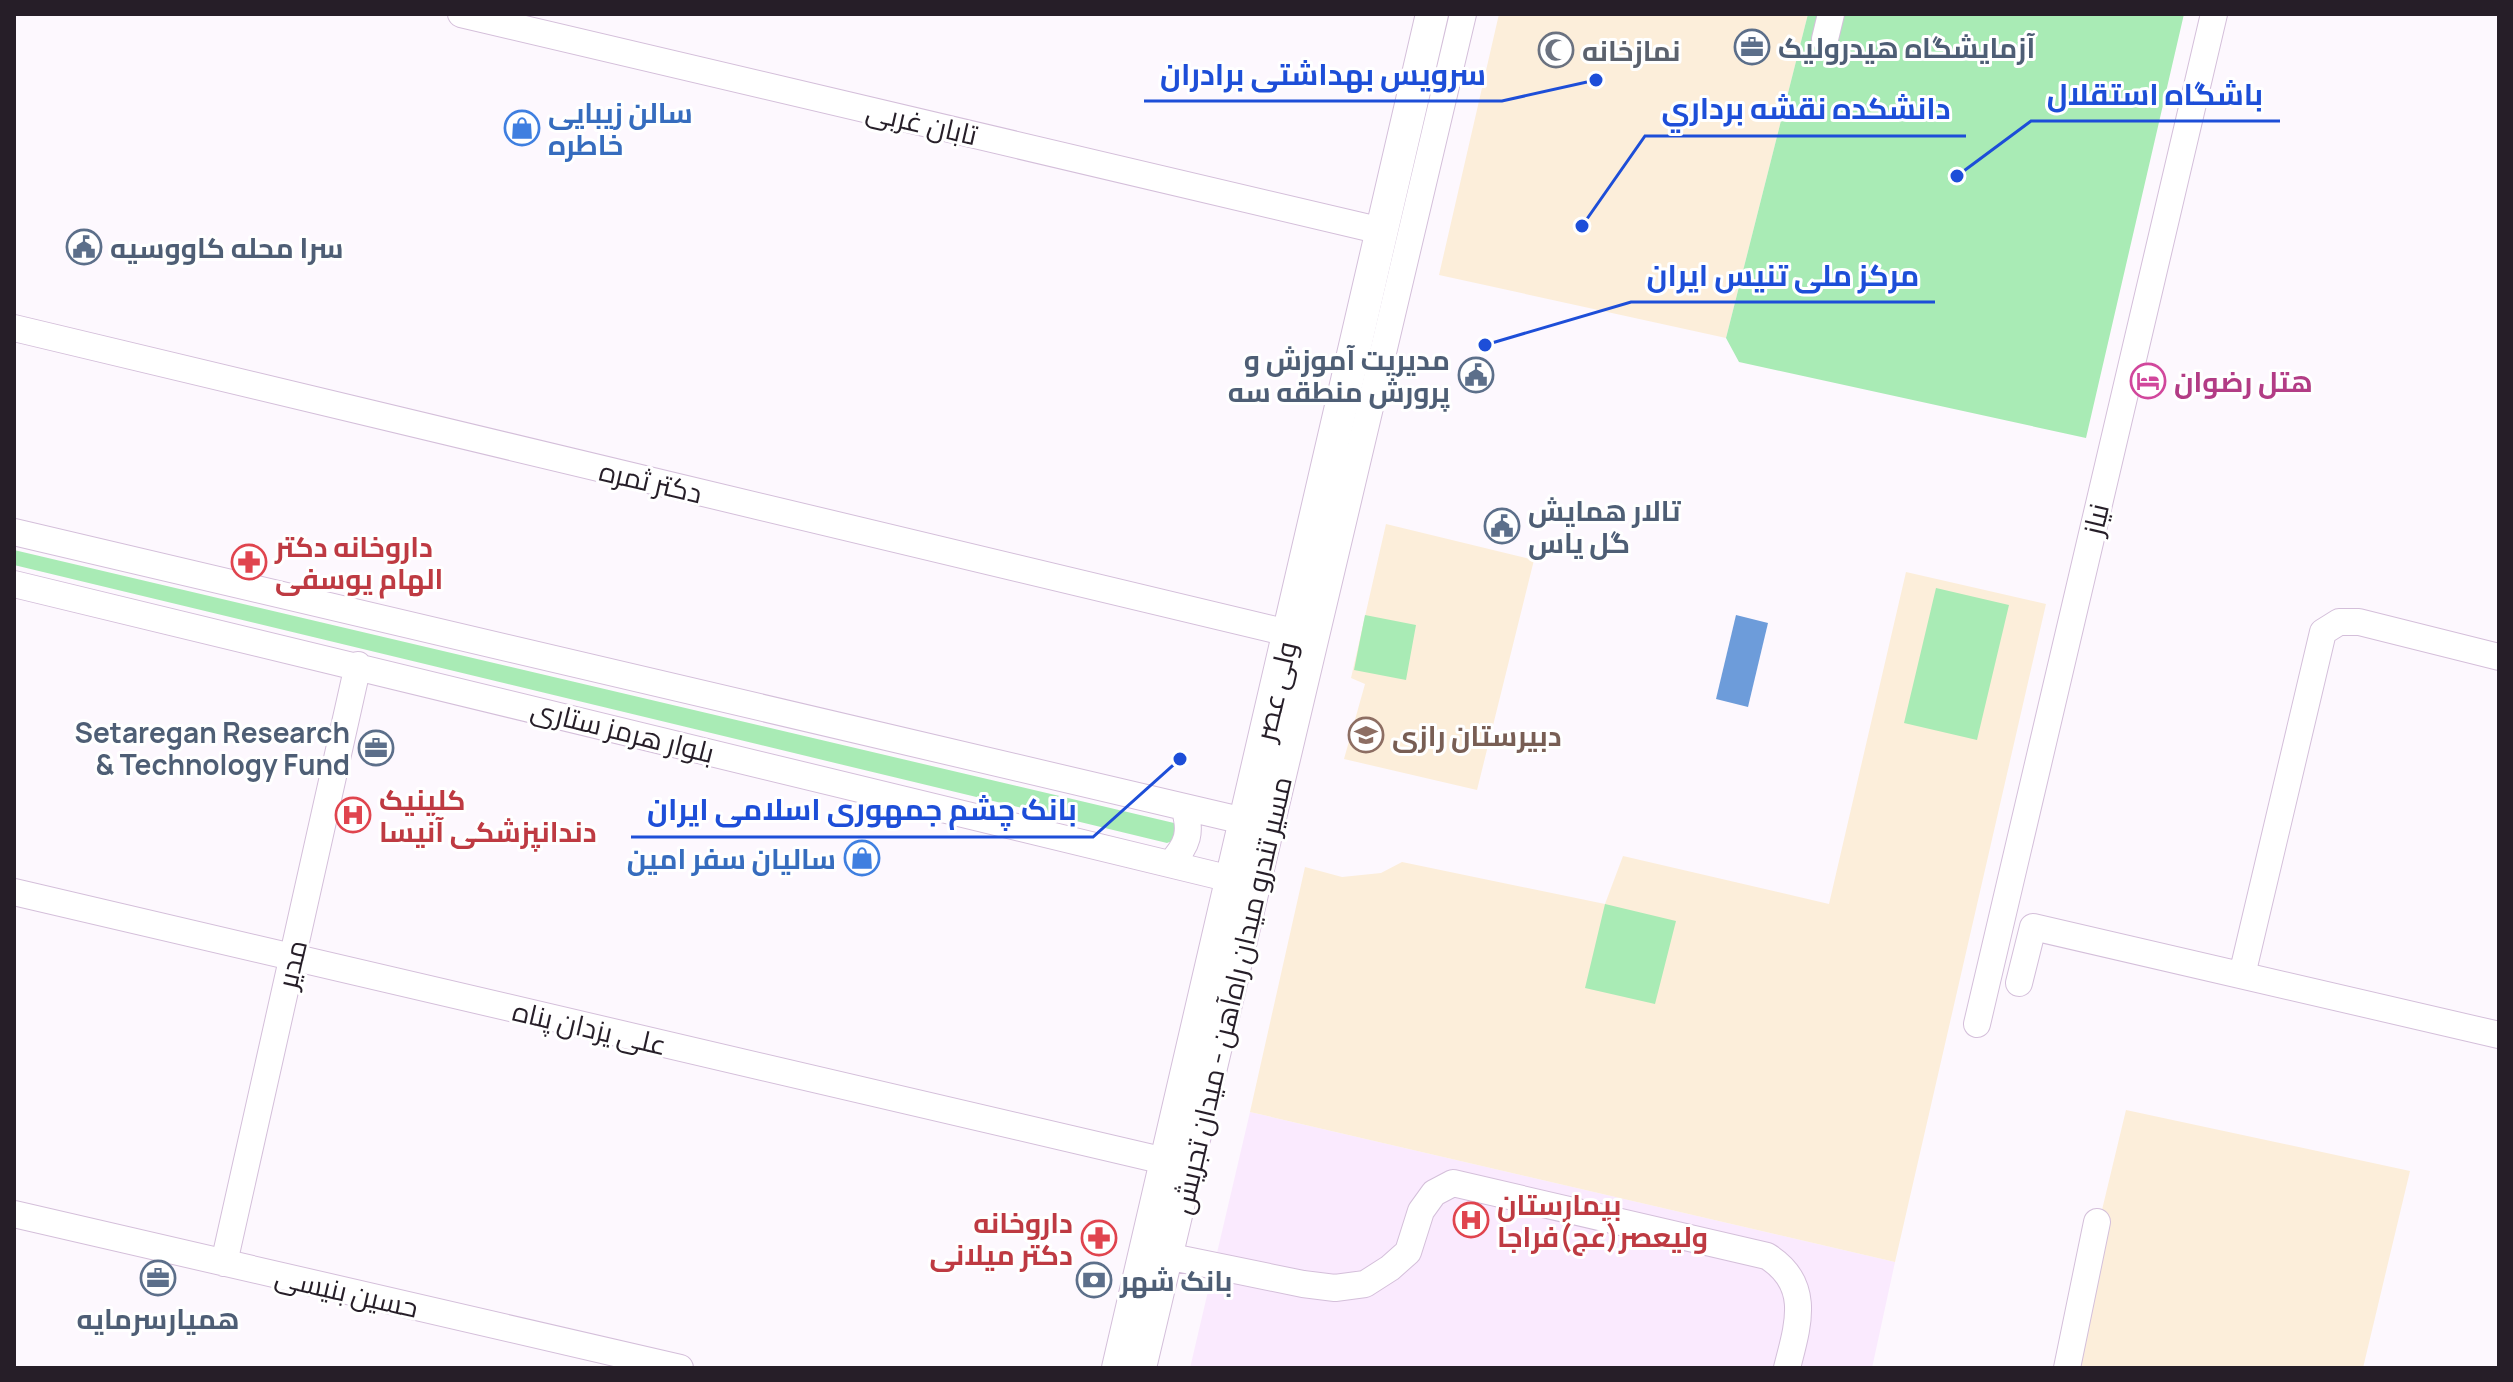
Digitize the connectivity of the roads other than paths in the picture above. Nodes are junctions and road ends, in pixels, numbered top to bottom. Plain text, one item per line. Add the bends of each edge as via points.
1 (461, 14) edge
2 (1432, 14) edge
3 (1463, 14) edge
4 (2214, 14) edge
5 (1382, 231) junction
6 (14, 328) edge
7 (14, 532) edge
8 (14, 584) edge
9 (1288, 633) junction
10 (2499, 657) edge
11 (358, 665) junction
12 (1184, 807) junction
13 (1244, 821) junction
14 (1170, 864) junction
15 (1231, 879) junction
16 (14, 892) edge
17 (292, 957) junction
18 (2242, 975) junction
19 (2019, 983) dead end
20 (1977, 1024) dead end
21 (2499, 1035) edge
22 (1165, 1161) junction
23 (14, 1214) edge
24 (2097, 1222) dead end
25 (1157, 1254) junction
26 (224, 1263) junction
27 (680, 1368) edge
28 (1118, 1368) edge
29 (1143, 1368) edge
30 (1787, 1368) edge
31 (2067, 1368) edge

1 - 5 street, تابان غربی
2 - 5 main road, ولی عصر
3 - 25 street, مسیر تندرو میدان راه‌آهن - میدان تجریش
4 - 20 street, نیاز
5 - 9 main road, ولی عصر
6 - 9 street, دکتر ثمره
7 - 12 street, بلوار هرمز ستاری
8 - 11 street, بلوار هرمز ستاری
9 - 13 main road, ولی عصر
10 - 18 street via 2359,622 2339,622 2323,632
11 - 14 street, بلوار هرمز ستاری
11 - 17 street, مدیر
12 - 13 street, بلوار هرمز ستاری
12 - 14 street via 1189,836
13 - 15 main road, ولی عصر
14 - 15 street, بلوار هرمز ستاری
15 - 22 main road, ولی عصر
16 - 17 street, علی یزدان پناه
17 - 22 street, علی یزدان پناه
17 - 26 street, مدیر
18 - 19 street via 2033,927
18 - 21 street
22 - 25 main road, ولی عصر
23 - 26 street, حسین بنیسی
24 - 31 street
25 - 28 main road, ولی عصر
25 - 29 street, مسیر تندرو میدان راه‌آهن - میدان تجریش
25 - 30 street via 1335,1288 1365,1284 1408,1252 1421,1211 1434,1193 1453,1183 1780,1263 1798,1294
26 - 27 street, حسین بنیسی

